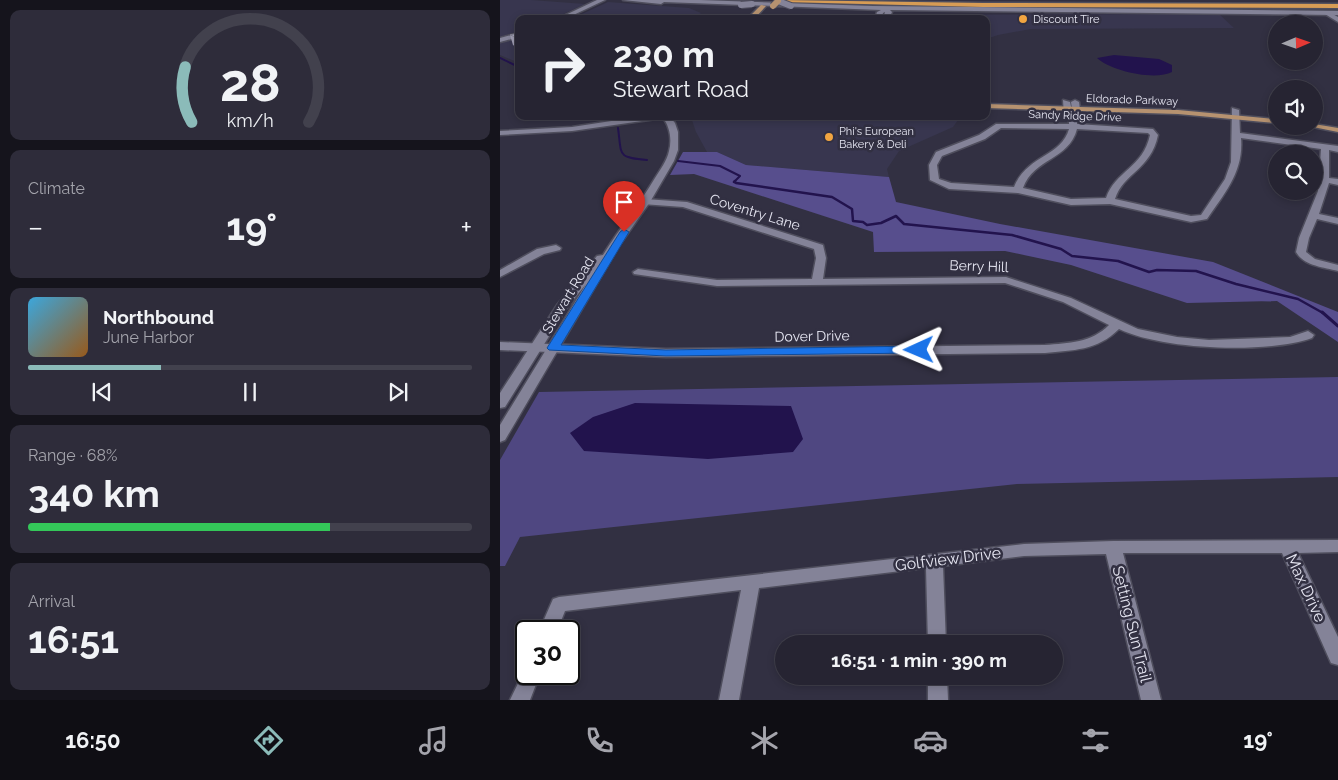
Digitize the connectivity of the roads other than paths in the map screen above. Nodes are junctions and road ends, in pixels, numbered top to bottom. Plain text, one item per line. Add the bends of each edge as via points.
1 (602, 0) edge
2 (626, 0) edge
3 (654, 0) edge
4 (759, 0) edge
5 (1055, 0) edge
6 (773, 1) edge
7 (1338, 1) edge
8 (752, 4) junction
9 (791, 4) edge
10 (729, 5) junction
11 (1204, 6) junction
12 (1338, 6) edge
13 (811, 8) junction
14 (886, 10) junction
15 (1069, 11) junction
16 (757, 12) junction
17 (766, 12) joint
18 (1338, 12) edge
19 (1328, 13) junction
20 (569, 15) edge
21 (754, 15) edge
22 (879, 15) edge
23 (888, 15) edge
24 (1338, 20) edge
25 (515, 35) edge
26 (500, 40) edge
27 (990, 100) edge
28 (1066, 105) junction
29 (990, 106) edge
30 (1075, 106) junction
31 (1234, 113) junction
32 (1268, 114) edge
33 (1268, 119) edge
34 (596, 120) edge
35 (636, 120) edge
36 (667, 120) edge
37 (1323, 121) edge
38 (1074, 122) junction
39 (1338, 123) edge
40 (500, 127) edge
41 (1323, 128) edge
42 (1338, 130) edge
43 (500, 132) edge
44 (1236, 135) junction
45 (1325, 147) junction
46 (1338, 149) edge
47 (1326, 180) junction
48 (1338, 182) edge
49 (1018, 190) junction
50 (1110, 201) junction
51 (645, 202) junction
52 (1313, 215) junction
53 (1338, 221) edge
54 (614, 246) junction
55 (556, 248) dead end
56 (1338, 268) edge
57 (638, 272) dead end
58 (500, 274) edge
59 (817, 283) junction
60 (1117, 324) junction
61 (1308, 335) dead end
62 (500, 346) edge
63 (536, 348) junction
64 (553, 348) junction
65 (500, 404) edge
66 (500, 437) edge
67 (1287, 546) junction
68 (1338, 546) edge
69 (1113, 547) junction
70 (934, 560) junction
71 (751, 582) junction
72 (552, 620) edge
73 (936, 635) edge
74 (1338, 657) edge
75 (526, 685) edge
76 (937, 685) edge
77 (520, 700) edge
78 (730, 700) edge
79 (938, 700) edge
80 (1151, 700) edge

1 - 20 street
2 - 10 street
3 - 15 street
4 - 8 street
5 - 7 highway
6 - 8 street
6 - 9 street, bridge
6 - 11 highway
6 - 16 main road
6 - 17 main road
8 - 10 street, bridge
9 - 13 street
10 - 16 street via 748,7
11 - 12 highway
11 - 18 highway
13 - 14 street
13 - 17 street
14 - 15 street
14 - 22 street
14 - 23 street
15 - 19 street
16 - 21 main road
18 - 19 street
19 - 24 street
25 - 26 street
27 - 28 main road, Eldorado Parkway
28 - 29 main road, Eldorado Parkway
28 - 30 main road, Eldorado Parkway
28 - 38 street via 1068,116
30 - 31 main road, Eldorado Parkway
30 - 38 street via 1077,117
31 - 32 main road, Eldorado Parkway
31 - 33 main road, Eldorado Parkway
31 - 44 street
34 - 40 street
35 - 43 street via 572,129
36 - 51 street, Stewart Road via 673,127 674,150
37 - 39 main road
38 - 49 street via 1071,139 1029,170
38 - 49 street, Sandy Ridge Drive via 999,126 982,138 940,154 933,165 935,180 949,186
38 - 50 street, Sandy Ridge Drive via 1154,134 1141,165 1112,191
41 - 42 main road
44 - 45 street
44 - 50 street via 1235,167 1204,217 1190,221
45 - 46 street
45 - 47 street
47 - 48 street
47 - 52 street
49 - 50 street via 1070,202
51 - 54 street, Stewart Road
51 - 59 street, Coventry Lane via 684,204 819,247 821,258
52 - 53 street
52 - 56 street via 1301,255
54 - 63 street, Stewart Road via 578,285
54 - 64 street, Stewart Road
55 - 58 street via 541,251
57 - 59 street, Berry Hill via 717,283
59 - 60 street, Berry Hill via 1006,280 1067,300
60 - 61 street, Berry Hill via 1134,332 1209,344 1292,341
60 - 64 street, Dover Drive via 1104,338 1084,345 1045,349 666,353
62 - 63 street, Dover Drive
63 - 64 street, Dover Drive
63 - 65 street, Stewart Road
64 - 66 street, Stewart Road
67 - 68 street, Golfview Drive
67 - 69 street, Golfview Drive
67 - 74 street, Max Drive
69 - 70 street, Golfview Drive via 1024,550
69 - 80 street, Setting Sun Trail
70 - 71 street, Golfview Drive
70 - 73 street
71 - 72 street, Golfview Drive via 559,604
71 - 78 street
75 - 77 street
76 - 79 street

